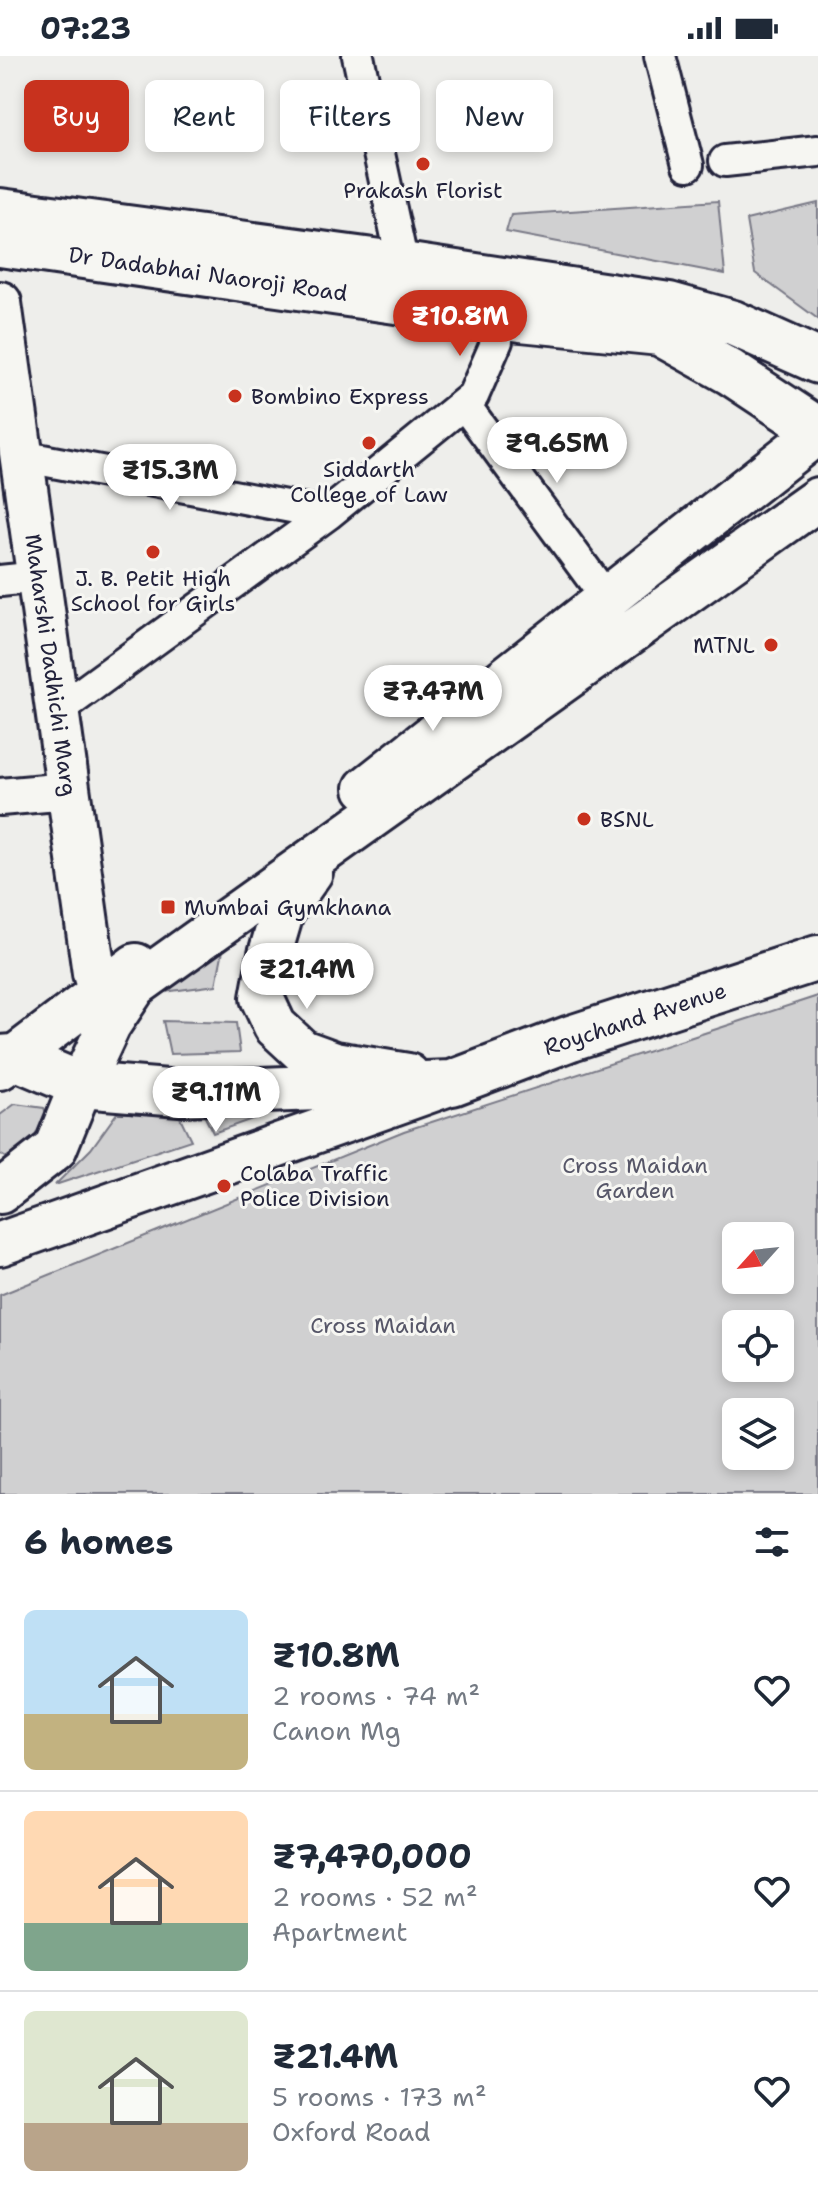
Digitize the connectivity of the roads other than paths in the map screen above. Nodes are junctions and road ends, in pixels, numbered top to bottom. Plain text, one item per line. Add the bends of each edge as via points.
1 (358, 56) edge
2 (660, 56) edge
3 (818, 151) edge
4 (725, 161) dead end
5 (688, 165) dead end
6 (0, 211) edge
7 (0, 244) edge
8 (403, 265) junction
9 (0, 303) edge
10 (497, 341) dead end
11 (818, 361) edge
12 (4, 368) edge
13 (469, 400) junction
14 (818, 431) edge
15 (21, 456) junction
16 (818, 499) edge
17 (328, 514) junction
18 (19, 579) edge
19 (607, 599) junction
20 (56, 712) junction
21 (68, 791) junction
22 (0, 797) edge
23 (326, 850) junction
24 (818, 958) edge
25 (104, 1008) junction
26 (5, 1061) edge
27 (452, 1083) junction
28 (81, 1085) junction
29 (0, 1192) edge
30 (0, 1244) edge

1 - 8 street
2 - 5 street
3 - 4 street
6 - 8 main road, Dr Dadabhai Naoroji Road
7 - 14 main road, Dr Dadabhai Naoroji Road via 521,319 660,333
8 - 11 main road, Dr Dadabhai Naoroji Road via 669,305 733,323
9 - 12 main road, Maharshi Dadhichi Marg
10 - 13 street
12 - 15 main road, Maharshi Dadhichi Marg
13 - 17 street
13 - 19 street
14 - 19 main road
15 - 17 street
15 - 18 main road, Maharshi Dadhichi Marg
16 - 23 main road
17 - 20 street
18 - 20 main road, Maharshi Dadhichi Marg
19 - 25 main road via 386,773
20 - 21 main road, Maharshi Dadhichi Marg
21 - 22 street
21 - 25 main road, Maharshi Dadhichi Marg via 94,973
23 - 25 main road
23 - 27 main road via 282,913 270,954 262,998 275,1026 302,1051 335,1063
24 - 27 main road, Roychand Avenue via 571,1038
25 - 26 main road
25 - 28 main road
26 - 28 main road, Roychand Avenue
27 - 28 main road, Roychand Avenue via 180,1093
27 - 30 main road
28 - 29 main road via 55,1149

